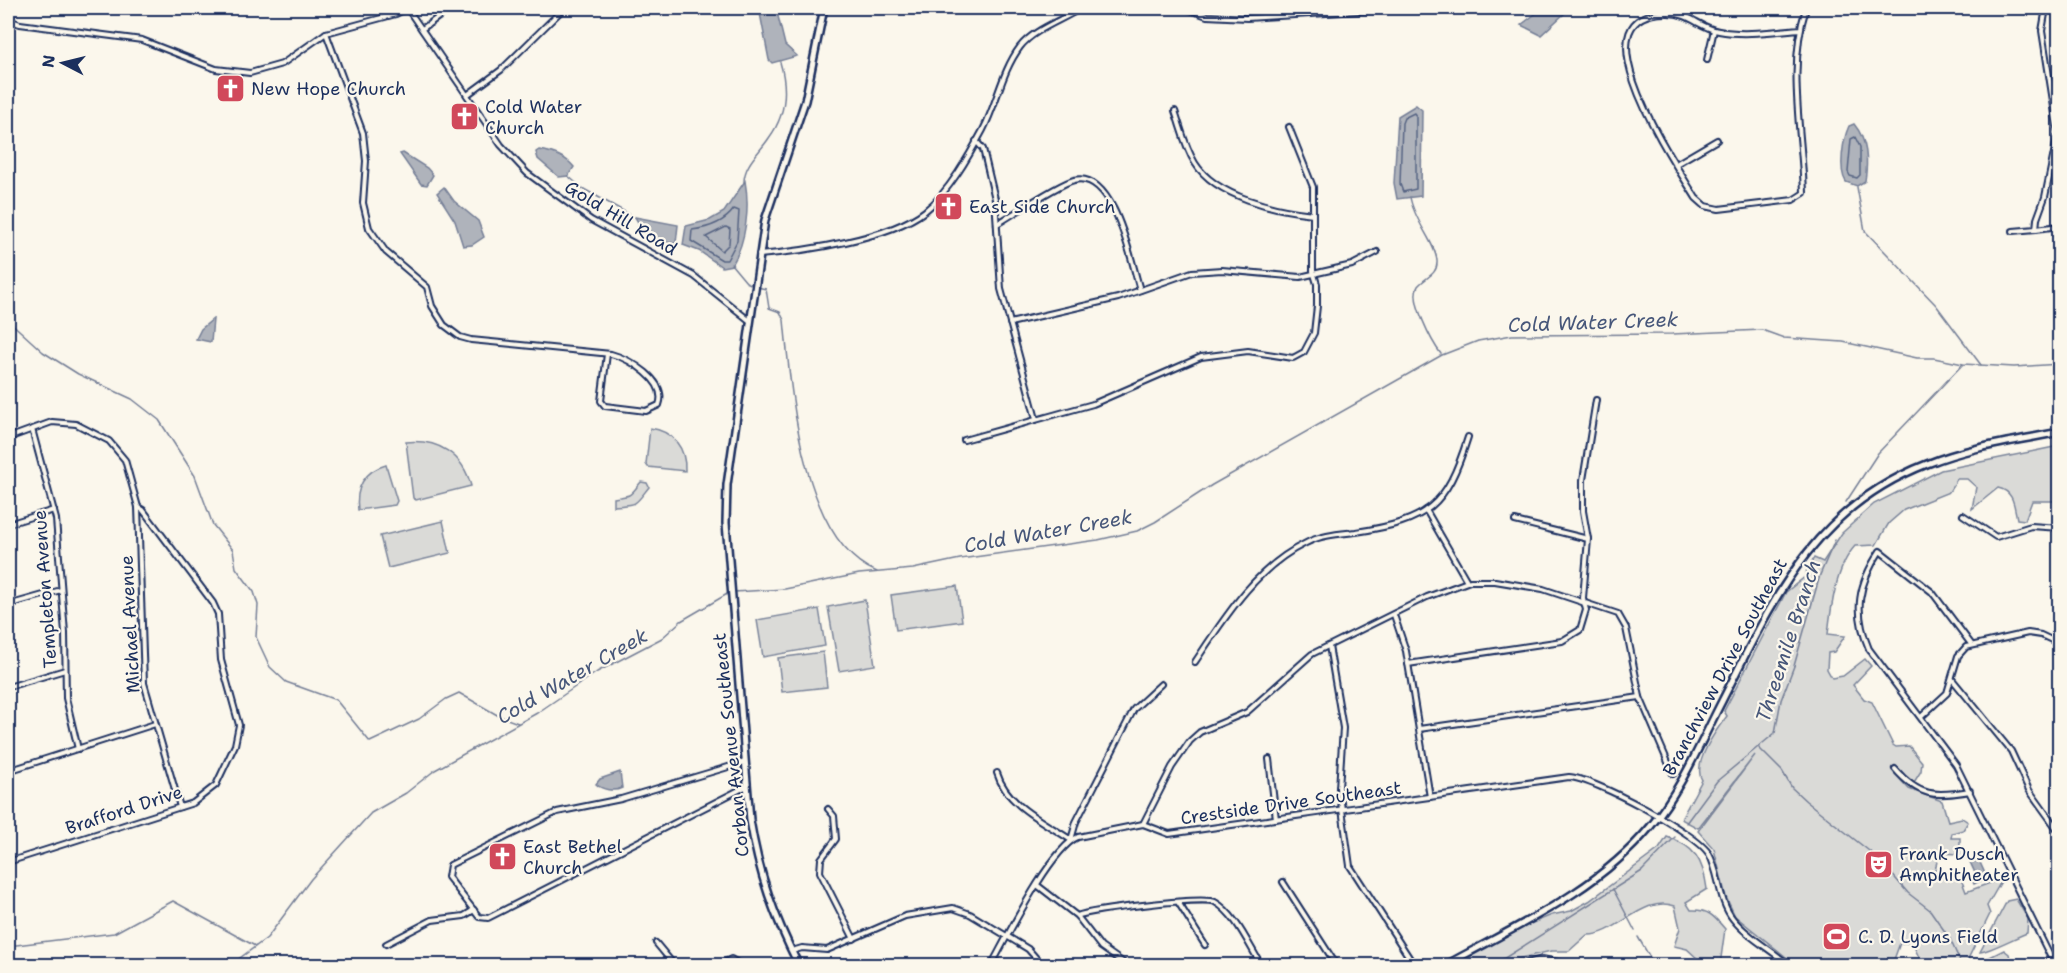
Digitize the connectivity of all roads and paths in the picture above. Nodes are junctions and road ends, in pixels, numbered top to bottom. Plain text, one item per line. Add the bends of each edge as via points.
1 (407, 8) edge
2 (451, 8) edge
3 (564, 8) edge
4 (824, 8) edge
5 (1081, 8) edge
6 (1185, 8) edge
7 (1407, 8) edge
8 (1806, 8) edge
9 (2045, 8) edge
10 (2060, 11) edge
11 (8, 20) edge
12 (422, 29) junction
13 (1714, 30) junction
14 (1801, 30) junction
15 (326, 33) junction
16 (1707, 60) dead end
17 (467, 95) junction
18 (1175, 111) dead end
19 (1289, 127) dead end
20 (2059, 133) edge
21 (1717, 140) dead end
22 (976, 141) junction
23 (1676, 164) junction
24 (1313, 214) junction
25 (997, 224) junction
26 (2060, 226) edge
27 (2036, 230) junction
28 (2013, 231) dead end
29 (1377, 252) dead end
30 (759, 255) junction
31 (1314, 275) junction
32 (1140, 290) junction
33 (750, 321) junction
34 (1010, 323) junction
35 (607, 354) junction
36 (1596, 399) dead end
37 (1036, 419) junction
38 (32, 429) junction
39 (2060, 432) edge
40 (1468, 437) dead end
41 (8, 438) edge
42 (964, 440) dead end
43 (138, 507) junction
44 (54, 510) junction
45 (1426, 510) junction
46 (1963, 515) dead end
47 (1515, 521) dead end
48 (8, 524) edge
49 (2060, 528) edge
50 (1588, 539) junction
51 (1467, 581) junction
52 (62, 590) junction
53 (1584, 604) junction
54 (8, 605) edge
55 (1394, 615) junction
56 (1971, 644) junction
57 (2060, 644) edge
58 (1329, 646) junction
59 (1195, 662) dead end
60 (1408, 664) junction
61 (65, 670) junction
62 (1952, 679) junction
63 (1161, 684) dead end
64 (8, 687) edge
65 (1640, 697) junction
66 (1922, 717) junction
67 (155, 724) junction
68 (1419, 729) junction
69 (78, 748) junction
70 (1269, 759) dead end
71 (746, 762) junction
72 (1895, 769) dead end
73 (8, 771) edge
74 (997, 773) dead end
75 (1673, 774) dead end
76 (747, 786) junction
77 (1970, 791) junction
78 (1430, 796) junction
79 (180, 807) junction
80 (828, 809) dead end
81 (1342, 809) junction
82 (1658, 817) junction
83 (1276, 819) junction
84 (1143, 824) junction
85 (2060, 833) edge
86 (1071, 840) junction
87 (8, 862) edge
88 (1283, 882) dead end
89 (1037, 885) junction
90 (1178, 902) junction
91 (474, 910) junction
92 (1077, 916) junction
93 (1007, 937) junction
94 (854, 939) junction
95 (656, 943) dead end
96 (386, 944) dead end
97 (1205, 945) dead end
98 (792, 951) junction
99 (1414, 964) edge
100 (675, 966) edge
101 (717, 966) edge
102 (743, 966) edge
103 (799, 966) edge
104 (991, 966) edge
105 (1043, 966) edge
106 (1128, 966) edge
107 (1262, 966) edge
108 (1337, 966) edge
109 (1444, 966) edge
110 (1516, 966) edge
111 (1579, 966) edge
112 (1790, 966) edge
113 (2055, 966) edge

1 - 12 street, Gold Hill Road
1 - 15 street
2 - 12 street
3 - 17 street via 501,70
4 - 30 main road, Corban Avenue Southeast via 805,100 769,204
5 - 22 street via 1021,46
6 - 7 street via 1207,15 1247,18
8 - 14 street
9 - 10 street
9 - 20 street via 2043,31
11 - 15 street via 142,40 216,69 243,73 274,68
12 - 17 street, Gold Hill Road
13 - 14 street
13 - 16 street
13 - 23 street via 1690,16 1659,13 1642,18 1628,34 1627,60 1633,83
14 - 23 street via 1797,114 1804,194 1800,198 1719,209 1708,207 1696,198
15 - 35 street via 366,147 363,203 369,228 386,252 427,287 432,306 444,324 460,337 471,340
17 - 33 street, Gold Hill Road via 503,147 543,186 591,220 694,276
18 - 24 street via 1188,150 1208,179 1276,210
19 - 24 street via 1312,188
20 - 27 street
21 - 23 street
22 - 25 street via 983,149 990,176
22 - 30 street via 937,199 917,216 877,232 810,250
24 - 31 street
25 - 32 street via 1072,180 1092,182 1105,191 1113,205
25 - 34 street via 998,278
26 - 27 street
27 - 28 street
29 - 31 street via 1352,265
30 - 33 main road, Corban Avenue Southeast
31 - 32 street via 1291,277 1206,270
31 - 37 street via 1315,324 1309,347 1299,356 1288,358 1248,351 1214,354 1093,404
32 - 34 street via 1086,307
33 - 71 main road, Corban Avenue Southeast via 727,484 726,523
34 - 37 street
35 - 35 street via 622,357 648,376 661,393 659,405 646,411 605,406 601,401
36 - 50 street via 1583,480
37 - 42 street
38 - 41 street, Brafford Drive
38 - 43 street, Brafford Drive via 65,422 86,427 109,441 125,460
38 - 44 street, Templeton Avenue
39 - 82 main road, Branchview Drive Southeast via 1980,448 1927,464 1875,490 1825,531 1785,580 1687,771
40 - 45 street via 1453,480
43 - 67 street, Michael Avenue via 144,683
43 - 79 street, Brafford Drive via 213,603 218,614 220,660 238,722 235,745 216,785 203,797
44 - 48 street
44 - 52 street, Templeton Avenue
45 - 51 street
45 - 59 street via 1394,525 1315,539 1297,548 1242,594
46 - 49 street via 1996,537 2031,526
47 - 50 street
50 - 53 street
51 - 53 street via 1527,586
51 - 55 street
52 - 54 street
52 - 61 street, Templeton Avenue
53 - 60 street via 1582,626 1567,640
53 - 65 street via 1621,617
55 - 58 street
55 - 60 street
56 - 57 street via 2028,633
56 - 62 street via 1958,656
56 - 66 street via 1932,592 1880,551 1865,580 1859,622 1872,655
58 - 81 street via 1342,728 1338,774
58 - 84 street via 1306,658 1246,712 1208,728 1190,741
60 - 68 street
61 - 64 street
61 - 69 street, Templeton Avenue via 68,712
62 - 66 street via 1947,693
62 - 85 street via 2011,751 2029,790
63 - 86 street via 1131,714 1076,822
65 - 68 street
65 - 75 street
66 - 77 street
67 - 69 street
67 - 79 street, Michael Avenue
68 - 78 street
69 - 73 street
70 - 83 street
71 - 76 main road, Corban Avenue Southeast
71 - 91 street via 643,793 557,812 456,862 448,868 448,877
72 - 77 street via 1920,791
74 - 86 street via 1017,802
76 - 91 street via 491,916 482,918
76 - 98 main road, Corban Avenue Southeast via 762,880
77 - 113 street
78 - 81 street, Crestside Drive Southeast
78 - 82 street, Crestside Drive Southeast via 1577,777
79 - 87 street, Brafford Drive
80 - 94 street via 834,816 836,839 821,859 820,872
81 - 83 street, Crestside Drive Southeast
81 - 99 street via 1353,872
82 - 109 main road, Branchview Drive Southeast via 1616,863 1588,883
82 - 112 street, Crestside Drive Southeast via 1701,843 1711,859 1732,917
83 - 84 street, Crestside Drive Southeast via 1169,834
84 - 86 street
86 - 89 street
88 - 108 street
89 - 92 street
89 - 93 street
90 - 92 street via 1130,905
90 - 97 street
90 - 107 street via 1200,898 1216,903 1230,916
91 - 96 street via 464,916 432,920
92 - 106 street via 1101,947
93 - 94 street via 953,908 905,916
93 - 104 street
93 - 105 street via 1031,952
94 - 98 street via 827,950
95 - 100 street
98 - 103 main road, Corban Avenue Southeast
101 - 102 street via 732,959
110 - 111 street via 1542,959

